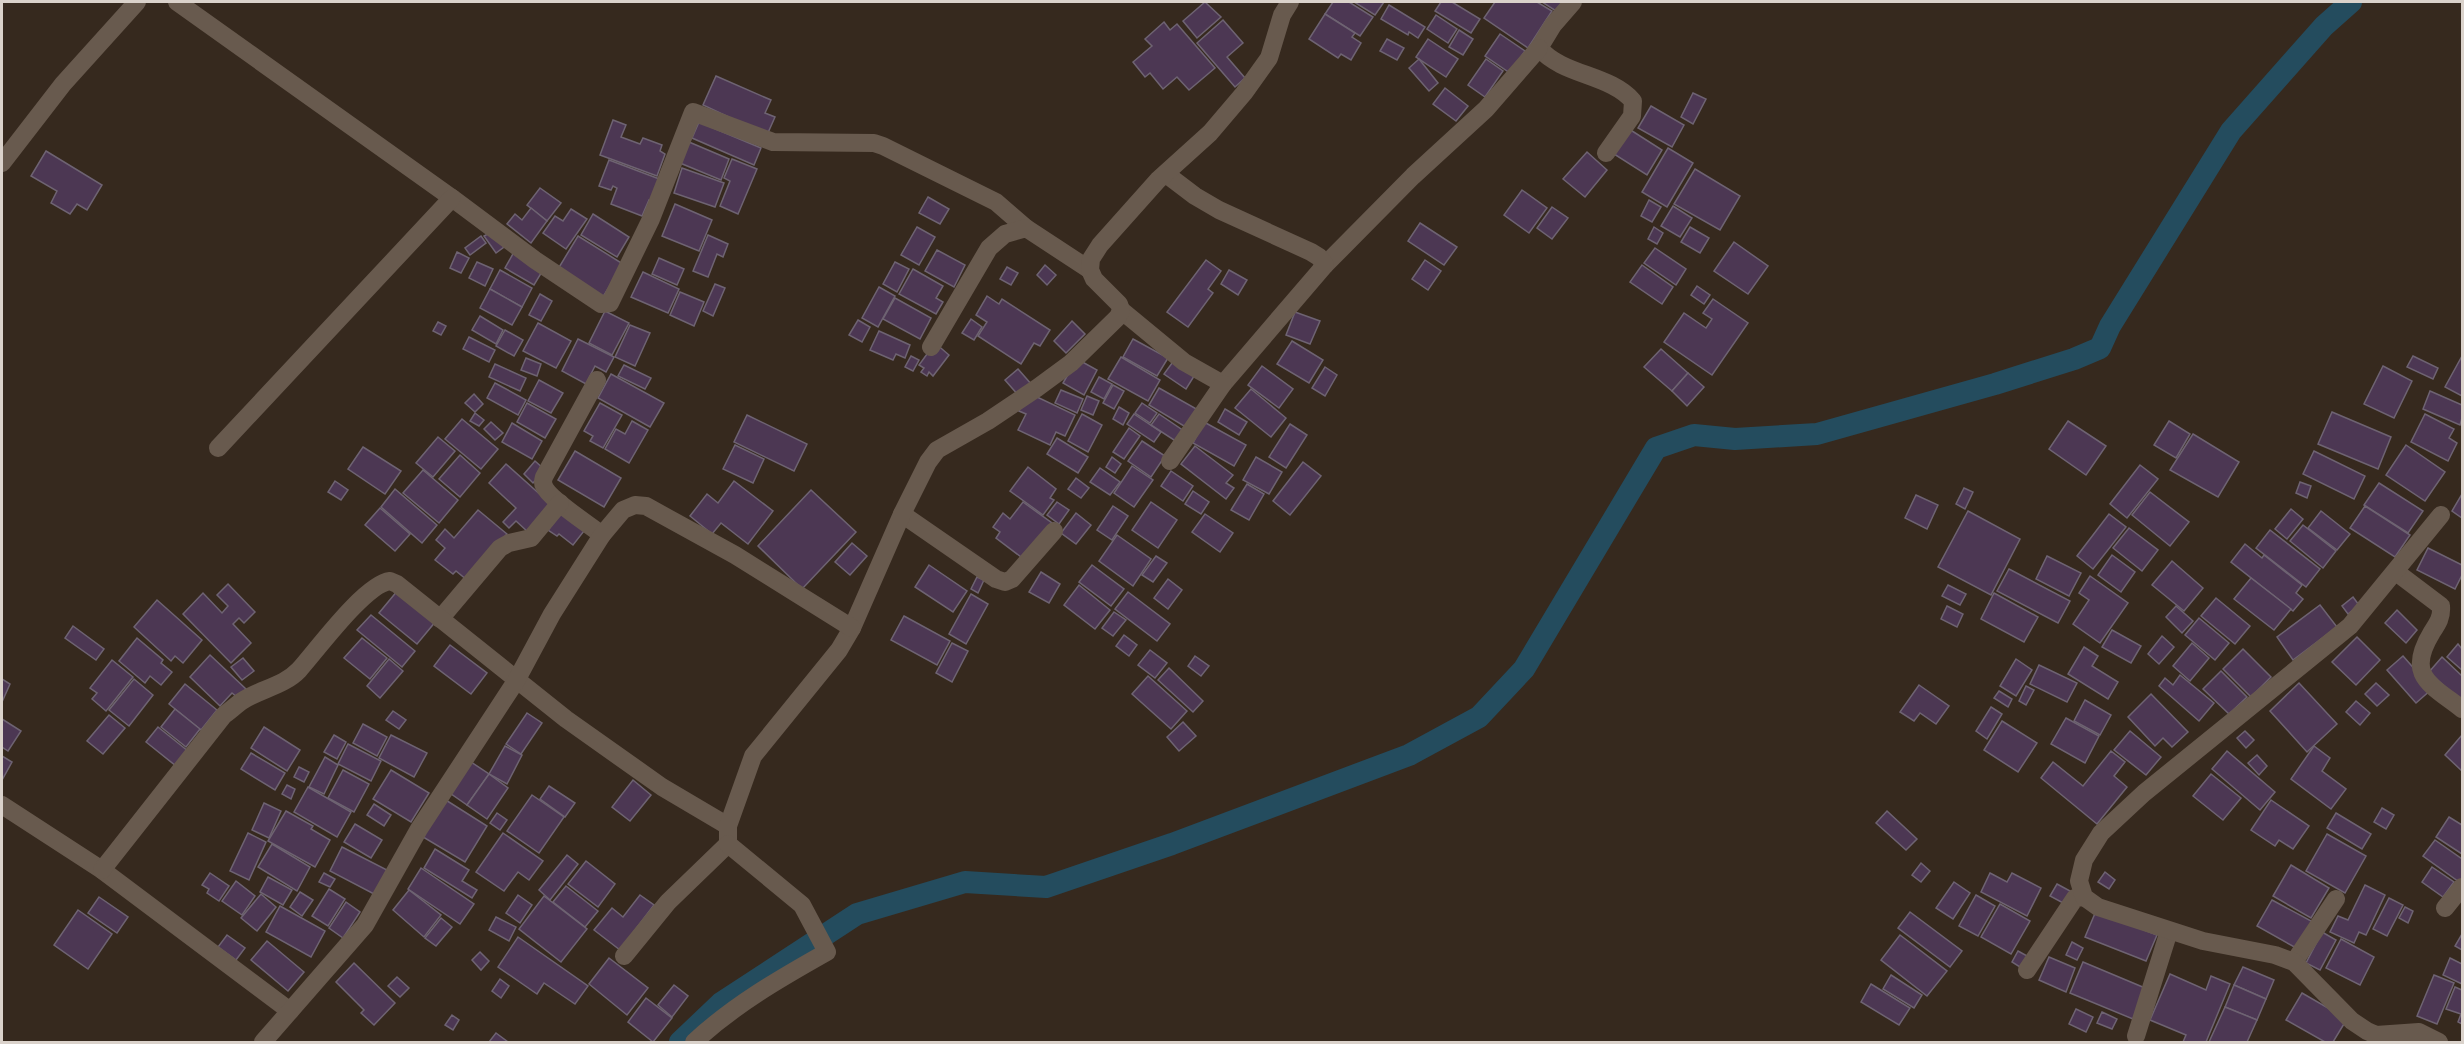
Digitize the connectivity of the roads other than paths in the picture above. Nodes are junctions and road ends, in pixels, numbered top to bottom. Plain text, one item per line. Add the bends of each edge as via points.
1 (137, 2) edge
2 (177, 2) edge
3 (1290, 2) edge
4 (1573, 2) edge
5 (1539, 48) junction
6 (1606, 153) dead end
7 (2, 163) edge
8 (1166, 174) junction
9 (452, 198) junction
10 (1026, 228) junction
11 (1325, 265) junction
12 (1090, 270) junction
13 (1121, 310) junction
14 (931, 346) dead end
15 (597, 380) dead end
16 (1223, 384) junction
17 (218, 448) dead end
18 (1170, 461) dead end
19 (560, 503) junction
20 (902, 514) junction
21 (2441, 515) dead end
22 (1054, 531) dead end
23 (602, 535) junction
24 (2396, 572) junction
25 (440, 619) junction
26 (852, 628) junction
27 (516, 681) junction
28 (2463, 709) edge
29 (2, 805) edge
30 (728, 835) junction
31 (102, 870) junction
32 (2463, 887) edge
33 (2084, 897) junction
34 (2336, 899) dead end
35 (2445, 908) dead end
36 (2169, 931) junction
37 (624, 956) dead end
38 (2294, 962) junction
39 (2027, 970) dead end
40 (290, 1011) junction
41 (2136, 1036) dead end
42 (263, 1042) edge
43 (694, 1042) edge
44 (2439, 1042) edge

1 - 7 street via 63,84
2 - 9 street
3 - 8 street via 1263,67 1210,133
4 - 5 street
5 - 6 street via 1555,63 1596,79 1633,101 1632,116
5 - 11 street via 1486,109
8 - 11 street via 1195,196 1319,257
8 - 12 street via 1100,245 1091,259
9 - 10 street via 601,304 610,303 651,219 690,116 697,112 773,142 883,146 996,202
9 - 17 street
10 - 12 street
10 - 14 street via 1005,234 989,248
11 - 16 street
12 - 13 street
13 - 16 street via 1184,362
13 - 20 street via 1071,363 1011,406 937,450
15 - 19 street via 544,477 545,490
16 - 18 street
19 - 23 street
19 - 25 street via 531,538 500,548
20 - 22 street via 1005,582
20 - 26 street
21 - 24 street
23 - 26 street via 623,510 646,506 735,555
23 - 27 street
24 - 28 street via 2441,606 2440,621 2420,655 2419,665 2442,693
24 - 33 street via 2350,626 2144,793 2101,833 2084,860 2079,881
25 - 27 street
25 - 31 street via 390,580 376,585 297,672 243,700 224,716
26 - 30 street via 839,650 753,756
27 - 30 street
27 - 40 street via 424,820 365,925
29 - 31 street
30 - 37 street
30 - 43 street via 802,905 827,952 771,983
31 - 40 street
32 - 35 street
33 - 36 street via 2098,907
33 - 39 street via 2075,898
34 - 38 street
36 - 38 street
36 - 41 street
38 - 44 street via 2367,1032 2419,1032
40 - 42 street

